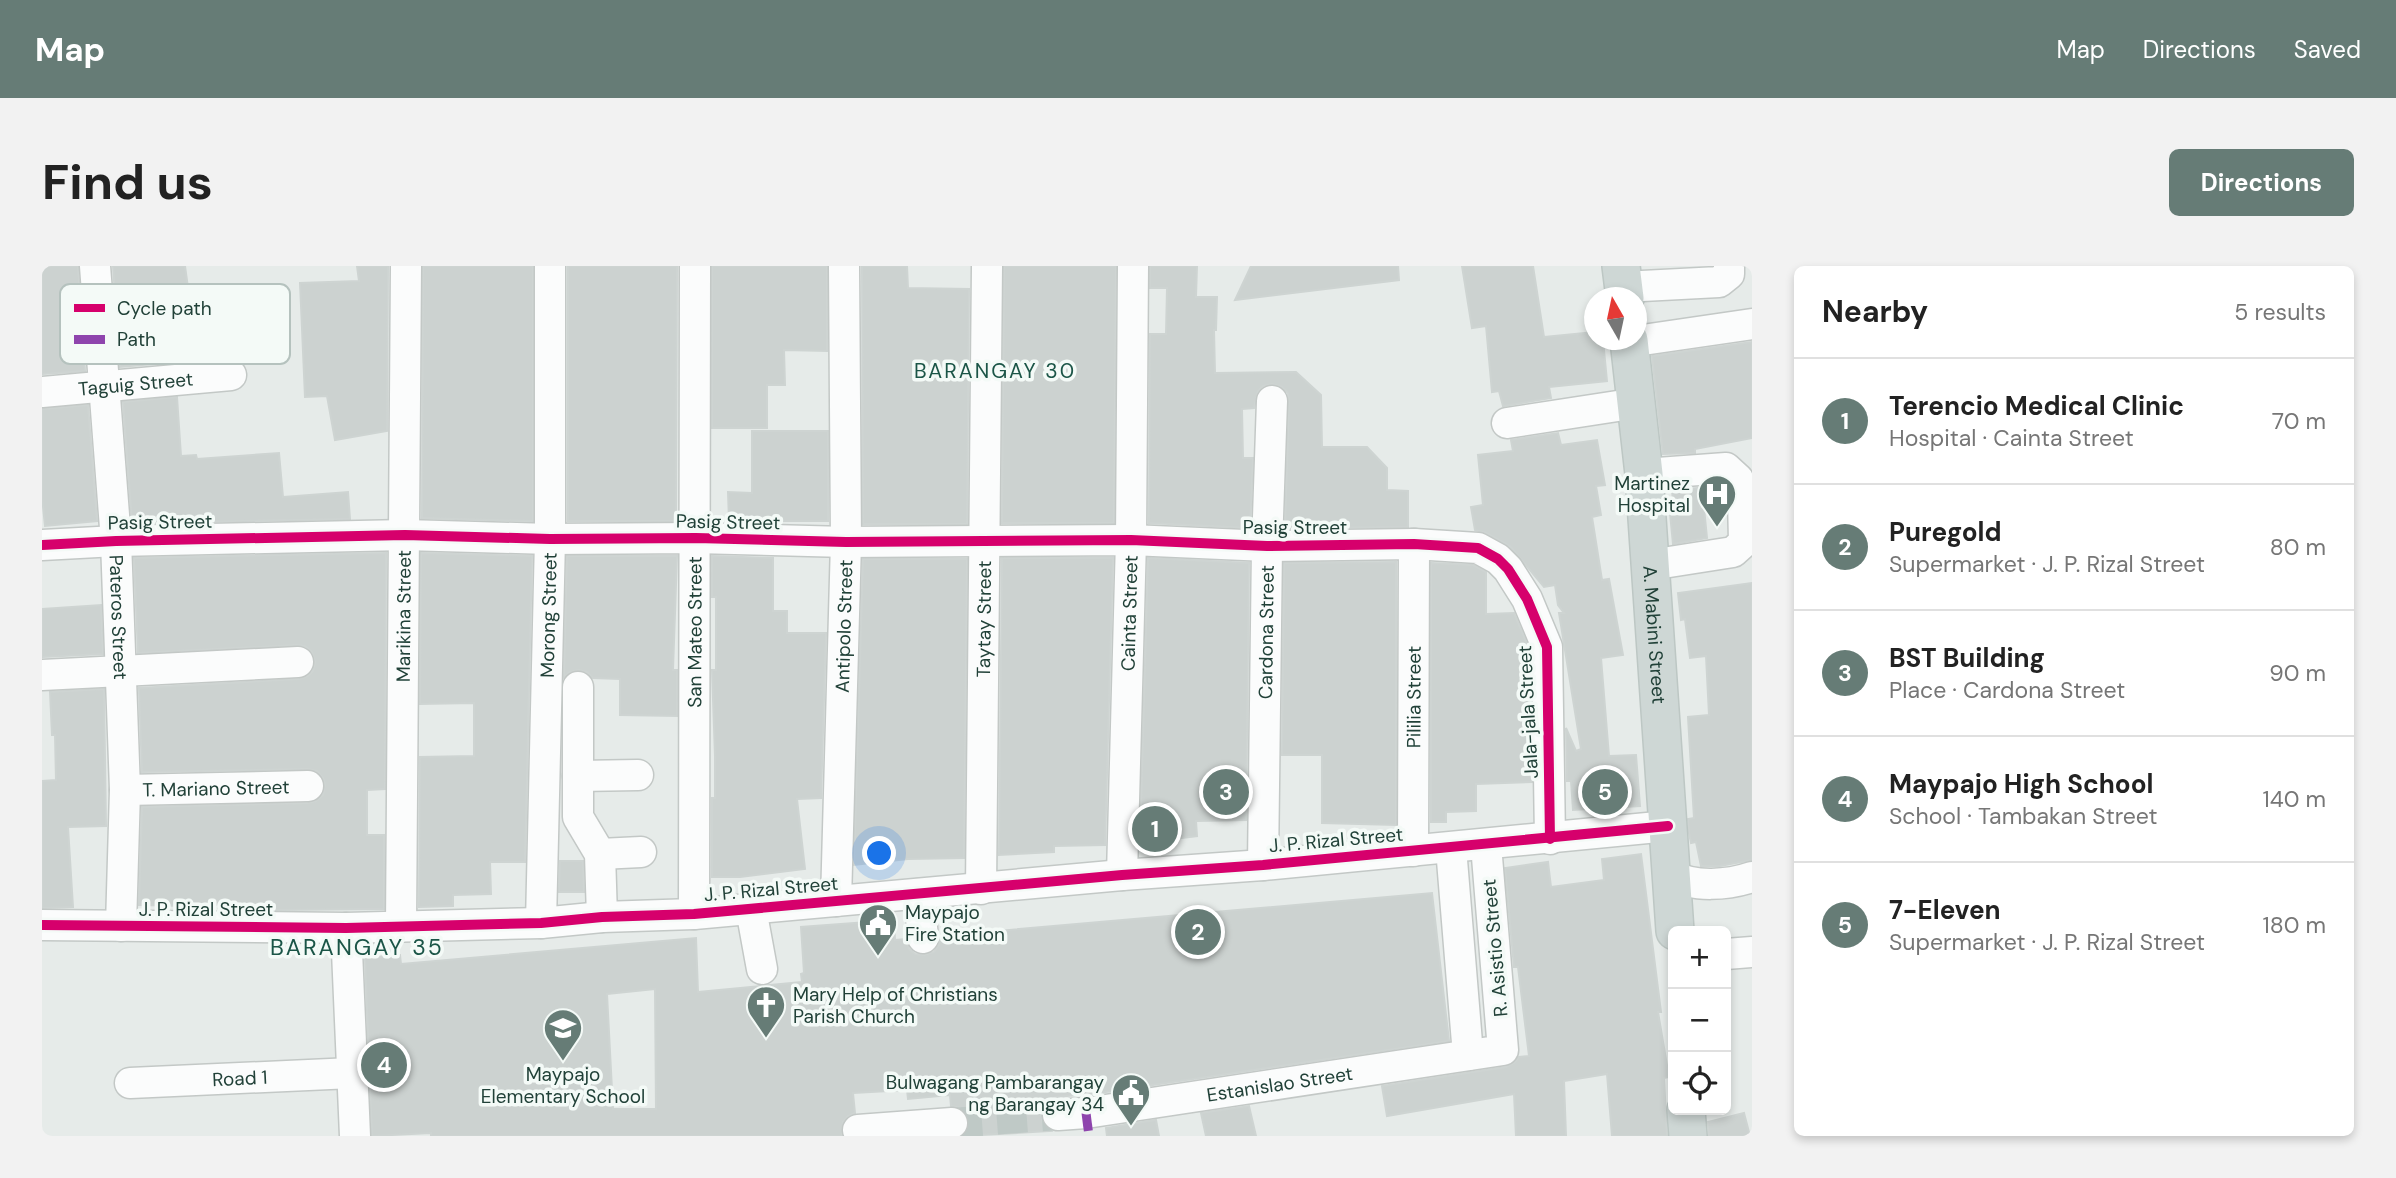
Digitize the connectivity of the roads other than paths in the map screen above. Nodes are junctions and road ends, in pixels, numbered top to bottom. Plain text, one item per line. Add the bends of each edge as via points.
1 (95, 266) edge
2 (406, 266) edge
3 (550, 266) edge
4 (695, 266) edge
5 (844, 266) edge
6 (987, 266) edge
7 (1133, 266) edge
8 (1729, 266) edge
9 (1623, 283) edge
10 (96, 284) edge
11 (1752, 324) edge
12 (1647, 339) edge
13 (1630, 350) edge
14 (102, 364) edge
15 (231, 375) dead end
16 (104, 386) junction
17 (42, 392) edge
18 (1272, 401) dead end
19 (1637, 403) junction
20 (1507, 423) dead end
21 (1644, 474) junction
22 (405, 535) junction
23 (696, 538) junction
24 (550, 539) junction
25 (1131, 540) junction
26 (116, 541) junction
27 (986, 541) junction
28 (846, 542) junction
29 (1413, 544) junction
30 (42, 545) edge
31 (1267, 546) junction
32 (1650, 565) junction
33 (298, 662) dead end
34 (120, 670) junction
35 (42, 675) edge
36 (578, 687) dead end
37 (638, 775) dead end
38 (578, 776) junction
39 (308, 786) dead end
40 (125, 790) junction
41 (1668, 826) junction
42 (1550, 839) junction
43 (1486, 845) junction
44 (1451, 848) junction
45 (1413, 851) junction
46 (641, 852) dead end
47 (600, 854) junction
48 (1264, 865) junction
49 (1122, 875) junction
50 (1672, 875) junction
51 (1752, 877) edge
52 (981, 889) junction
53 (919, 894) junction
54 (836, 901) junction
55 (751, 909) junction
56 (694, 914) junction
57 (602, 917) junction
58 (541, 923) junction
59 (42, 925) edge
60 (121, 926) junction
61 (401, 926) junction
62 (1675, 926) edge
63 (346, 928) junction
64 (923, 938) dead end
65 (1752, 952) edge
66 (1731, 954) edge
67 (762, 969) dead end
68 (1503, 1050) joint
69 (1468, 1055) junction
70 (352, 1073) junction
71 (130, 1083) dead end
72 (1686, 1115) edge
73 (1078, 1122) tunnel mouth
74 (952, 1124) tunnel mouth
75 (858, 1130) dead end
76 (355, 1136) edge
77 (1688, 1136) edge

1 - 10 street, Pateros Street
2 - 22 street, Marikina Street
3 - 24 street, Morong Street
4 - 23 street, San Mateo Street
5 - 28 street, Antipolo Street
6 - 27 street, Taytay Street
7 - 25 street, Cainta Street
8 - 9 street via 1729,274 1719,282
11 - 12 street
13 - 19 main road, A. Mabini Street
14 - 16 street, Pateros Street
15 - 16 street, Taguig Street
16 - 17 street, Taguig Street
16 - 26 street, Pateros Street
18 - 31 street, Cardona Street
19 - 20 street
19 - 21 main road, A. Mabini Street
21 - 32 main road, A. Mabini Street
21 - 32 street via 1726,468 1738,479 1743,498 1744,542 1733,552
22 - 24 street, Pasig Street
22 - 26 street, Pasig Street
22 - 61 street, Marikina Street
23 - 24 street, Pasig Street
23 - 28 street, Pasig Street
23 - 56 street, San Mateo Street
24 - 58 street, Morong Street
25 - 27 street, Pasig Street
25 - 31 street, Pasig Street
25 - 49 street, Cainta Street
26 - 30 street, Pasig Street
26 - 34 street, Pateros Street
27 - 28 street, Pasig Street
27 - 52 street, Taytay Street
28 - 54 street, Antipolo Street
29 - 31 street, Pasig Street
29 - 42 street, Jala-jala Street via 1478,548 1508,569 1527,599 1547,647
29 - 45 street, Pililia Street
31 - 48 street, Cardona Street
32 - 41 main road, A. Mabini Street
33 - 34 street
34 - 35 street
34 - 40 street, Pateros Street
36 - 38 street
37 - 38 street
38 - 47 street via 578,817
39 - 40 street, T. Mariano Street
40 - 60 street, Pateros Street
41 - 42 street, J. P. Rizal Street
41 - 50 main road, A. Mabini Street
42 - 43 street, J. P. Rizal Street
43 - 44 street, J. P. Rizal Street
43 - 68 street, R. Asistio Street
44 - 45 street, J. P. Rizal Street
44 - 69 street
45 - 48 street, J. P. Rizal Street
46 - 47 street
47 - 57 street
48 - 49 street, J. P. Rizal Street
49 - 52 street, J. P. Rizal Street
50 - 51 street via 1697,883
50 - 62 main road, A. Mabini Street
52 - 53 street, J. P. Rizal Street
53 - 54 street, J. P. Rizal Street
53 - 64 street
54 - 55 street, J. P. Rizal Street
55 - 56 street, J. P. Rizal Street
55 - 67 street
56 - 57 street, J. P. Rizal Street
57 - 58 street, J. P. Rizal Street
58 - 61 street, J. P. Rizal Street
59 - 60 street, J. P. Rizal Street
60 - 63 street, J. P. Rizal Street
61 - 63 street, J. P. Rizal Street
63 - 70 street
65 - 66 street
68 - 69 street, Estanislao Street
69 - 73 street, Estanislao Street
70 - 71 street, Road 1
70 - 76 street
72 - 77 main road
74 - 75 street

